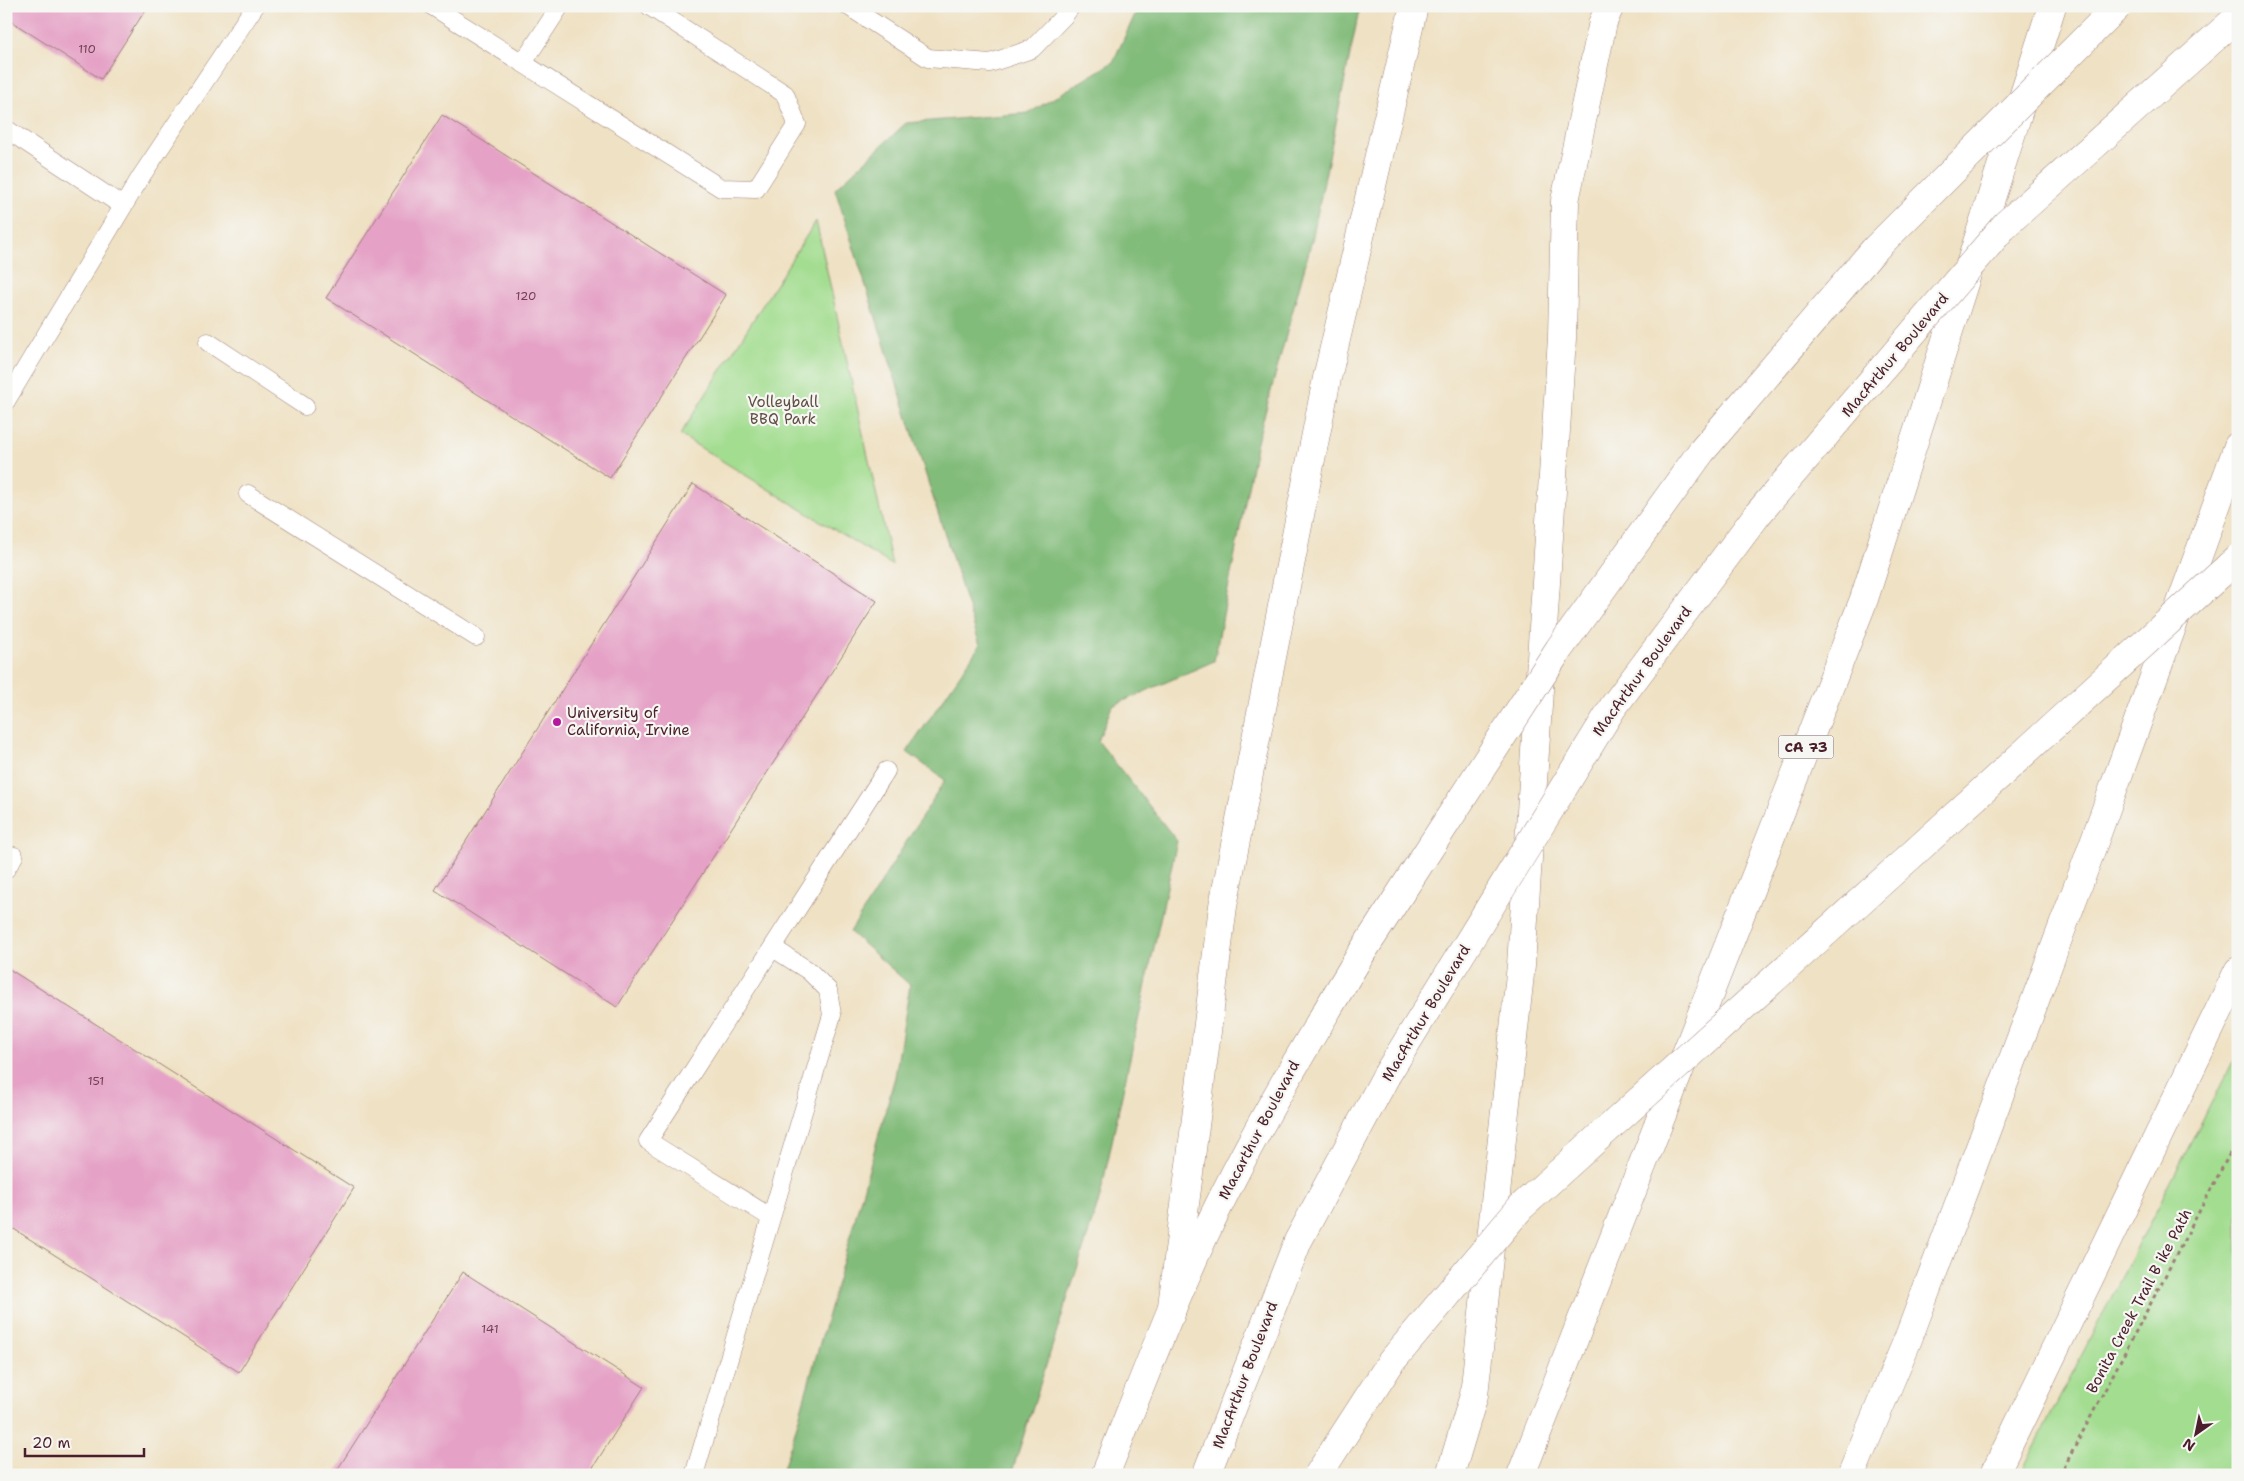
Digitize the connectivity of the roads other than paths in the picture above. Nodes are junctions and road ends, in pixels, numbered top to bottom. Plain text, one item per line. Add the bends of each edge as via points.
1 (255, 6) edge
2 (432, 6) edge
3 (560, 6) edge
4 (649, 6) edge
5 (848, 6) edge
6 (1414, 6) edge
7 (1610, 6) edge
8 (2052, 6) edge
9 (2118, 6) edge
10 (1062, 9) edge
11 (2238, 17) edge
12 (523, 63) junction
13 (6, 129) edge
14 (123, 206) junction
15 (208, 342) dead end
16 (6, 401) edge
17 (305, 406) dead end
18 (2238, 446) edge
19 (248, 494) dead end
20 (2238, 558) edge
21 (476, 637) dead end
22 (886, 771) dead end
23 (772, 948) junction
24 (2238, 971) edge
25 (770, 1217) junction
26 (1170, 1314) junction
27 (694, 1475) edge
28 (1105, 1475) edge
29 (1206, 1475) edge
30 (1318, 1475) edge
31 (1450, 1475) edge
32 (1522, 1475) edge
33 (1852, 1475) edge
34 (1994, 1475) edge

1 - 14 lane
2 - 12 lane
3 - 12 lane
4 - 12 lane via 785,94 797,124 756,188 722,188
5 - 10 lane via 928,58 990,63 1032,49
6 - 26 main road via 1326,378 1223,906
7 - 31 main road via 1603,22 1565,201 1562,338 1521,965 1474,1395
8 - 32 main road, CA 73 via 1864,599
9 - 26 main road, Macarthur Boulevard, bridge via 1874,250 1701,452 1559,650 1361,954 1296,1062 1220,1204
11 - 29 main road, MacArthur Boulevard, bridge via 2006,224 1757,515 1613,707 1386,1076 1298,1241
13 - 14 lane
14 - 16 lane
15 - 17 lane
18 - 33 main road via 1922,1302
19 - 21 lane
20 - 30 main road, bridge via 1520,1207 1391,1362
22 - 23 lane
23 - 25 lane via 809,971 828,990 832,1016
23 - 25 lane via 648,1141
24 - 34 main road
25 - 27 lane
26 - 28 main road

